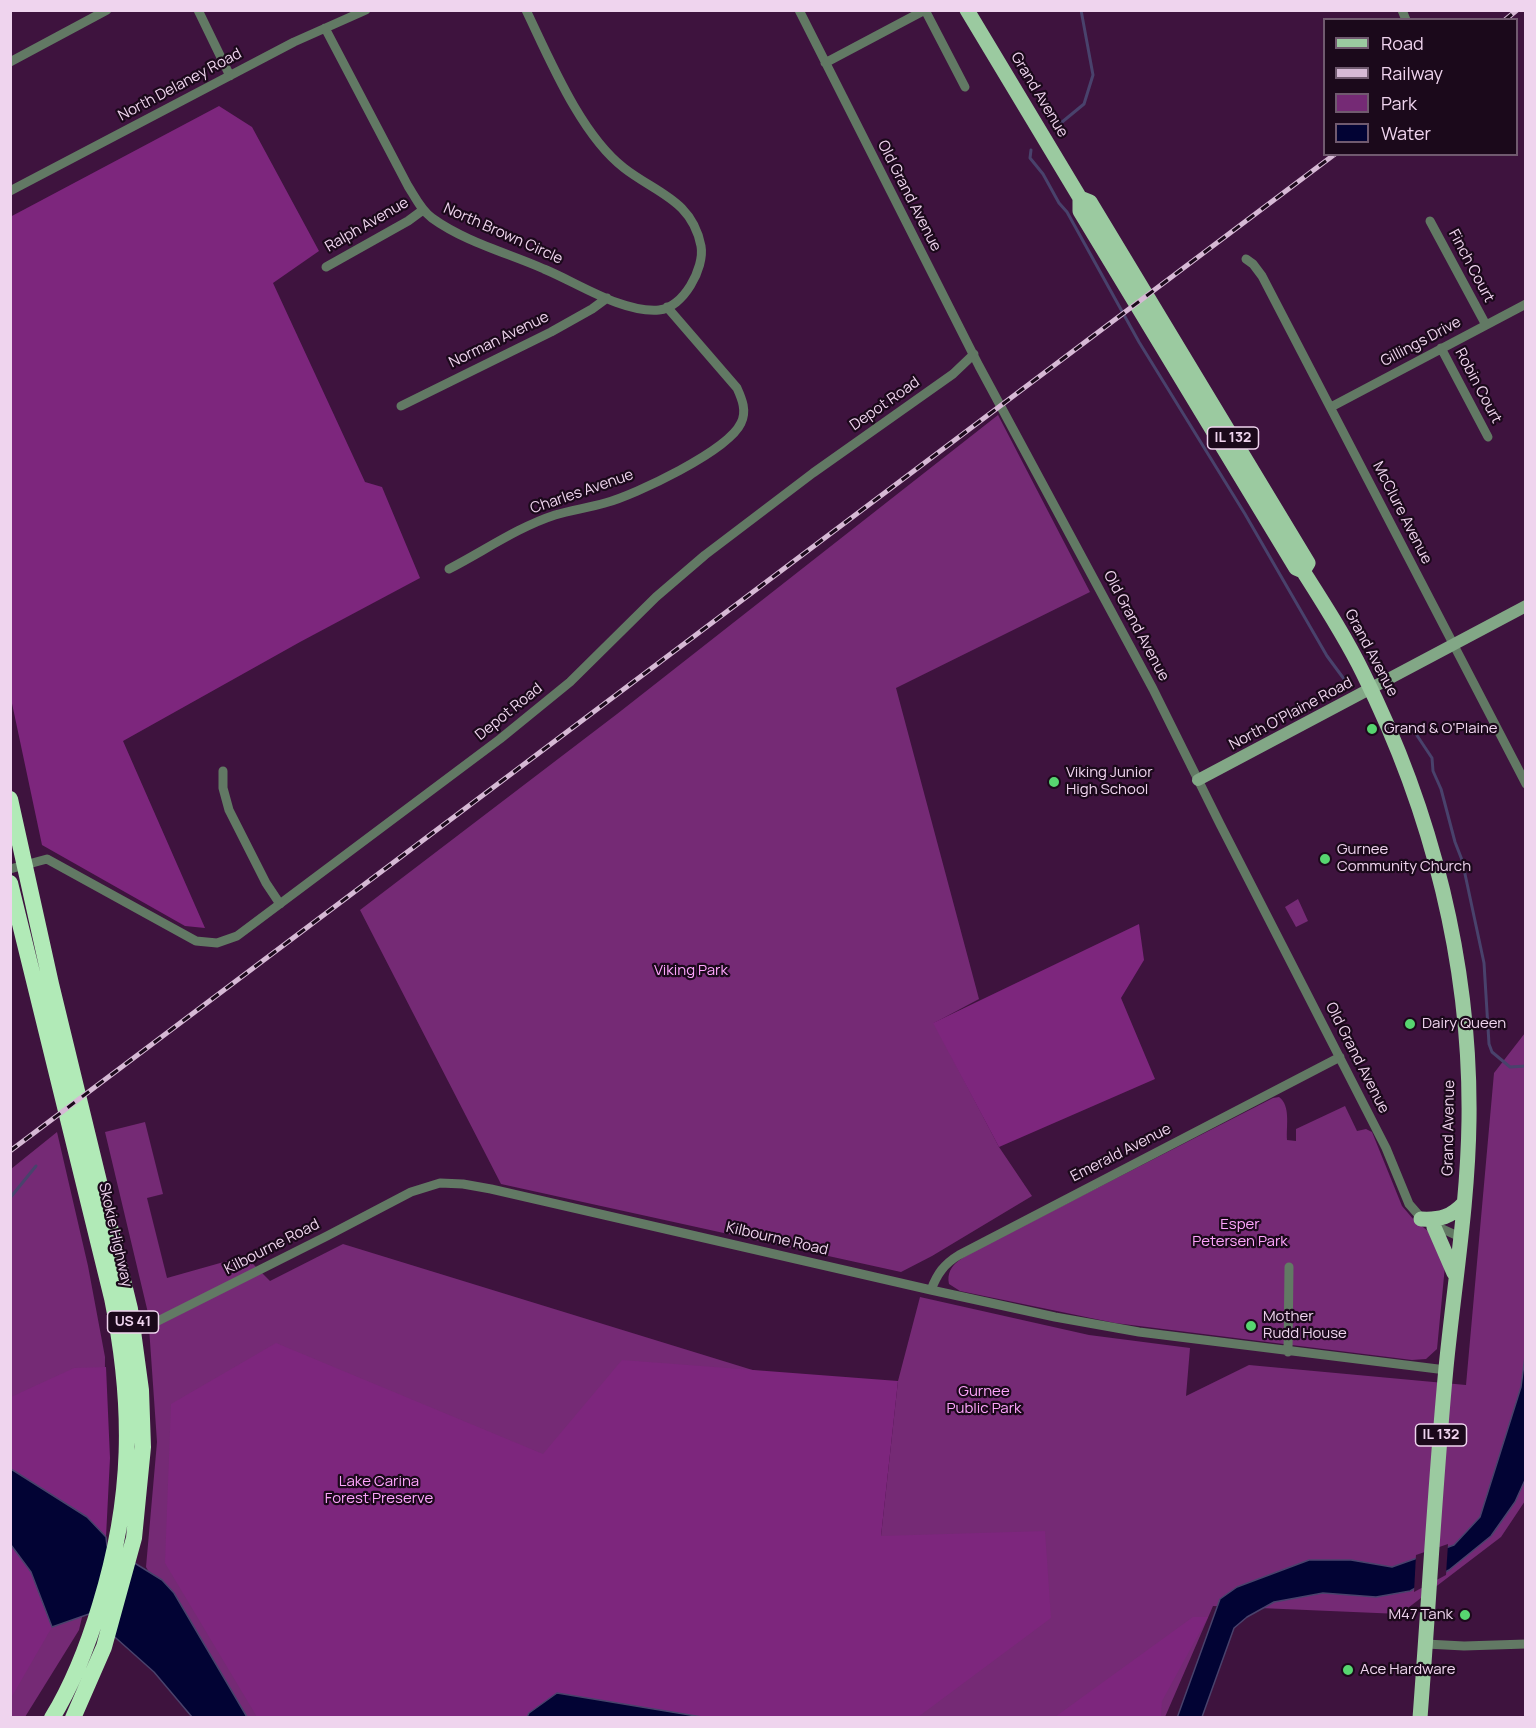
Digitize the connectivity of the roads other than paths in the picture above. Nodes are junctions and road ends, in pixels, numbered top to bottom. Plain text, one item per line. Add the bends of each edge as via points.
1 (107, 10) edge
2 (198, 10) edge
3 (366, 10) edge
4 (526, 10) edge
5 (799, 10) edge
6 (925, 10) edge
7 (967, 10) edge
8 (325, 28) junction
9 (10, 62) edge
10 (825, 63) junction
11 (230, 76) junction
12 (965, 87) dead end
13 (10, 191) edge
14 (423, 210) junction
15 (1430, 221) dead end
16 (1246, 259) dead end
17 (326, 267) dead end
18 (608, 298) junction
19 (1526, 304) edge
20 (667, 307) junction
21 (1486, 325) junction
22 (1441, 348) junction
23 (974, 354) junction
24 (401, 406) dead end
25 (1331, 407) junction
26 (1488, 437) dead end
27 (449, 569) dead end
28 (1526, 606) edge
29 (1453, 645) junction
30 (1371, 688) junction
31 (223, 771) dead end
32 (1198, 780) junction
33 (1526, 784) edge
34 (10, 799) edge
35 (18, 867) edge
36 (10, 884) edge
37 (280, 904) junction
38 (1340, 1058) junction
39 (1464, 1203) junction
40 (1427, 1223) junction
41 (1460, 1237) junction
42 (1289, 1267) dead end
43 (1455, 1279) junction
44 (931, 1290) junction
45 (127, 1336) junction
46 (1288, 1352) junction
47 (1446, 1370) junction
48 (127, 1535) junction
49 (1426, 1644) junction
50 (1526, 1644) edge
51 (52, 1718) edge
52 (74, 1718) edge
53 (1420, 1718) edge

1 - 9 street
2 - 11 street
3 - 8 street, North Delaney Road
4 - 20 street via 594,139 623,168 674,200 690,218 702,254 701,264 685,292
5 - 10 street, Old Grand Avenue
6 - 10 street
6 - 12 street
7 - 30 main road, Grand Avenue / IL 132 via 1080,198 1090,202 1308,563 1303,570
8 - 11 street, North Delaney Road
8 - 14 street, North Brown Circle
10 - 23 street, Old Grand Avenue
11 - 13 street, North Delaney Road
14 - 17 street, Ralph Avenue
14 - 18 street, North Brown Circle via 465,236
15 - 21 street, Finch Court
16 - 25 street, McClure Avenue via 1262,276
18 - 20 street, North Brown Circle via 645,309
18 - 24 street, Norman Avenue via 550,332
19 - 21 street, Gillings Drive
20 - 27 street, Charles Avenue via 742,397 744,414 731,438 633,493 555,515
21 - 22 street, Gillings Drive
22 - 25 street, Gillings Drive
22 - 26 street, Robin Court
23 - 32 street, Old Grand Avenue
23 - 37 street, Depot Road via 953,374 705,555 546,702
25 - 29 street, McClure Avenue
28 - 29 street, North O'Plaine Road
29 - 30 street, North O'Plaine Road
29 - 33 street, McClure Avenue
30 - 32 street, North O'Plaine Road
30 - 39 main road, Grand Avenue / IL 132 via 1414,794 1450,926 1467,1058 1469,1118
31 - 37 street via 229,810
32 - 38 street, Old Grand Avenue
34 - 35 highway, Skokie Highway / US 41
35 - 37 street, Depot Road via 47,859 178,932 207,943 237,936
35 - 45 highway, Skokie Highway / US 41 via 51,984
36 - 45 highway, Skokie Highway / US 41
38 - 40 street, Old Grand Avenue via 1386,1148 1408,1204
38 - 44 street, Emerald Avenue via 948,1261
39 - 40 main road via 1454,1213
39 - 41 main road, Grand Avenue / IL 132
40 - 41 street
40 - 43 main road via 1444,1246
41 - 43 main road, Grand Avenue / IL 132
42 - 46 street
43 - 47 main road, Grand Avenue / IL 132
44 - 45 street, Kilbourne Road via 491,1189 440,1183 411,1191
44 - 46 street, Kilbourne Road via 1139,1332
45 - 48 highway, Skokie Highway / US 41
46 - 47 street, Kilbourne Road
47 - 49 main road, Grand Avenue / IL 132
48 - 51 highway, Skokie Highway / US 41 via 69,1689
48 - 52 highway, US 41 via 104,1647
49 - 50 street
49 - 53 main road, Grand Avenue

